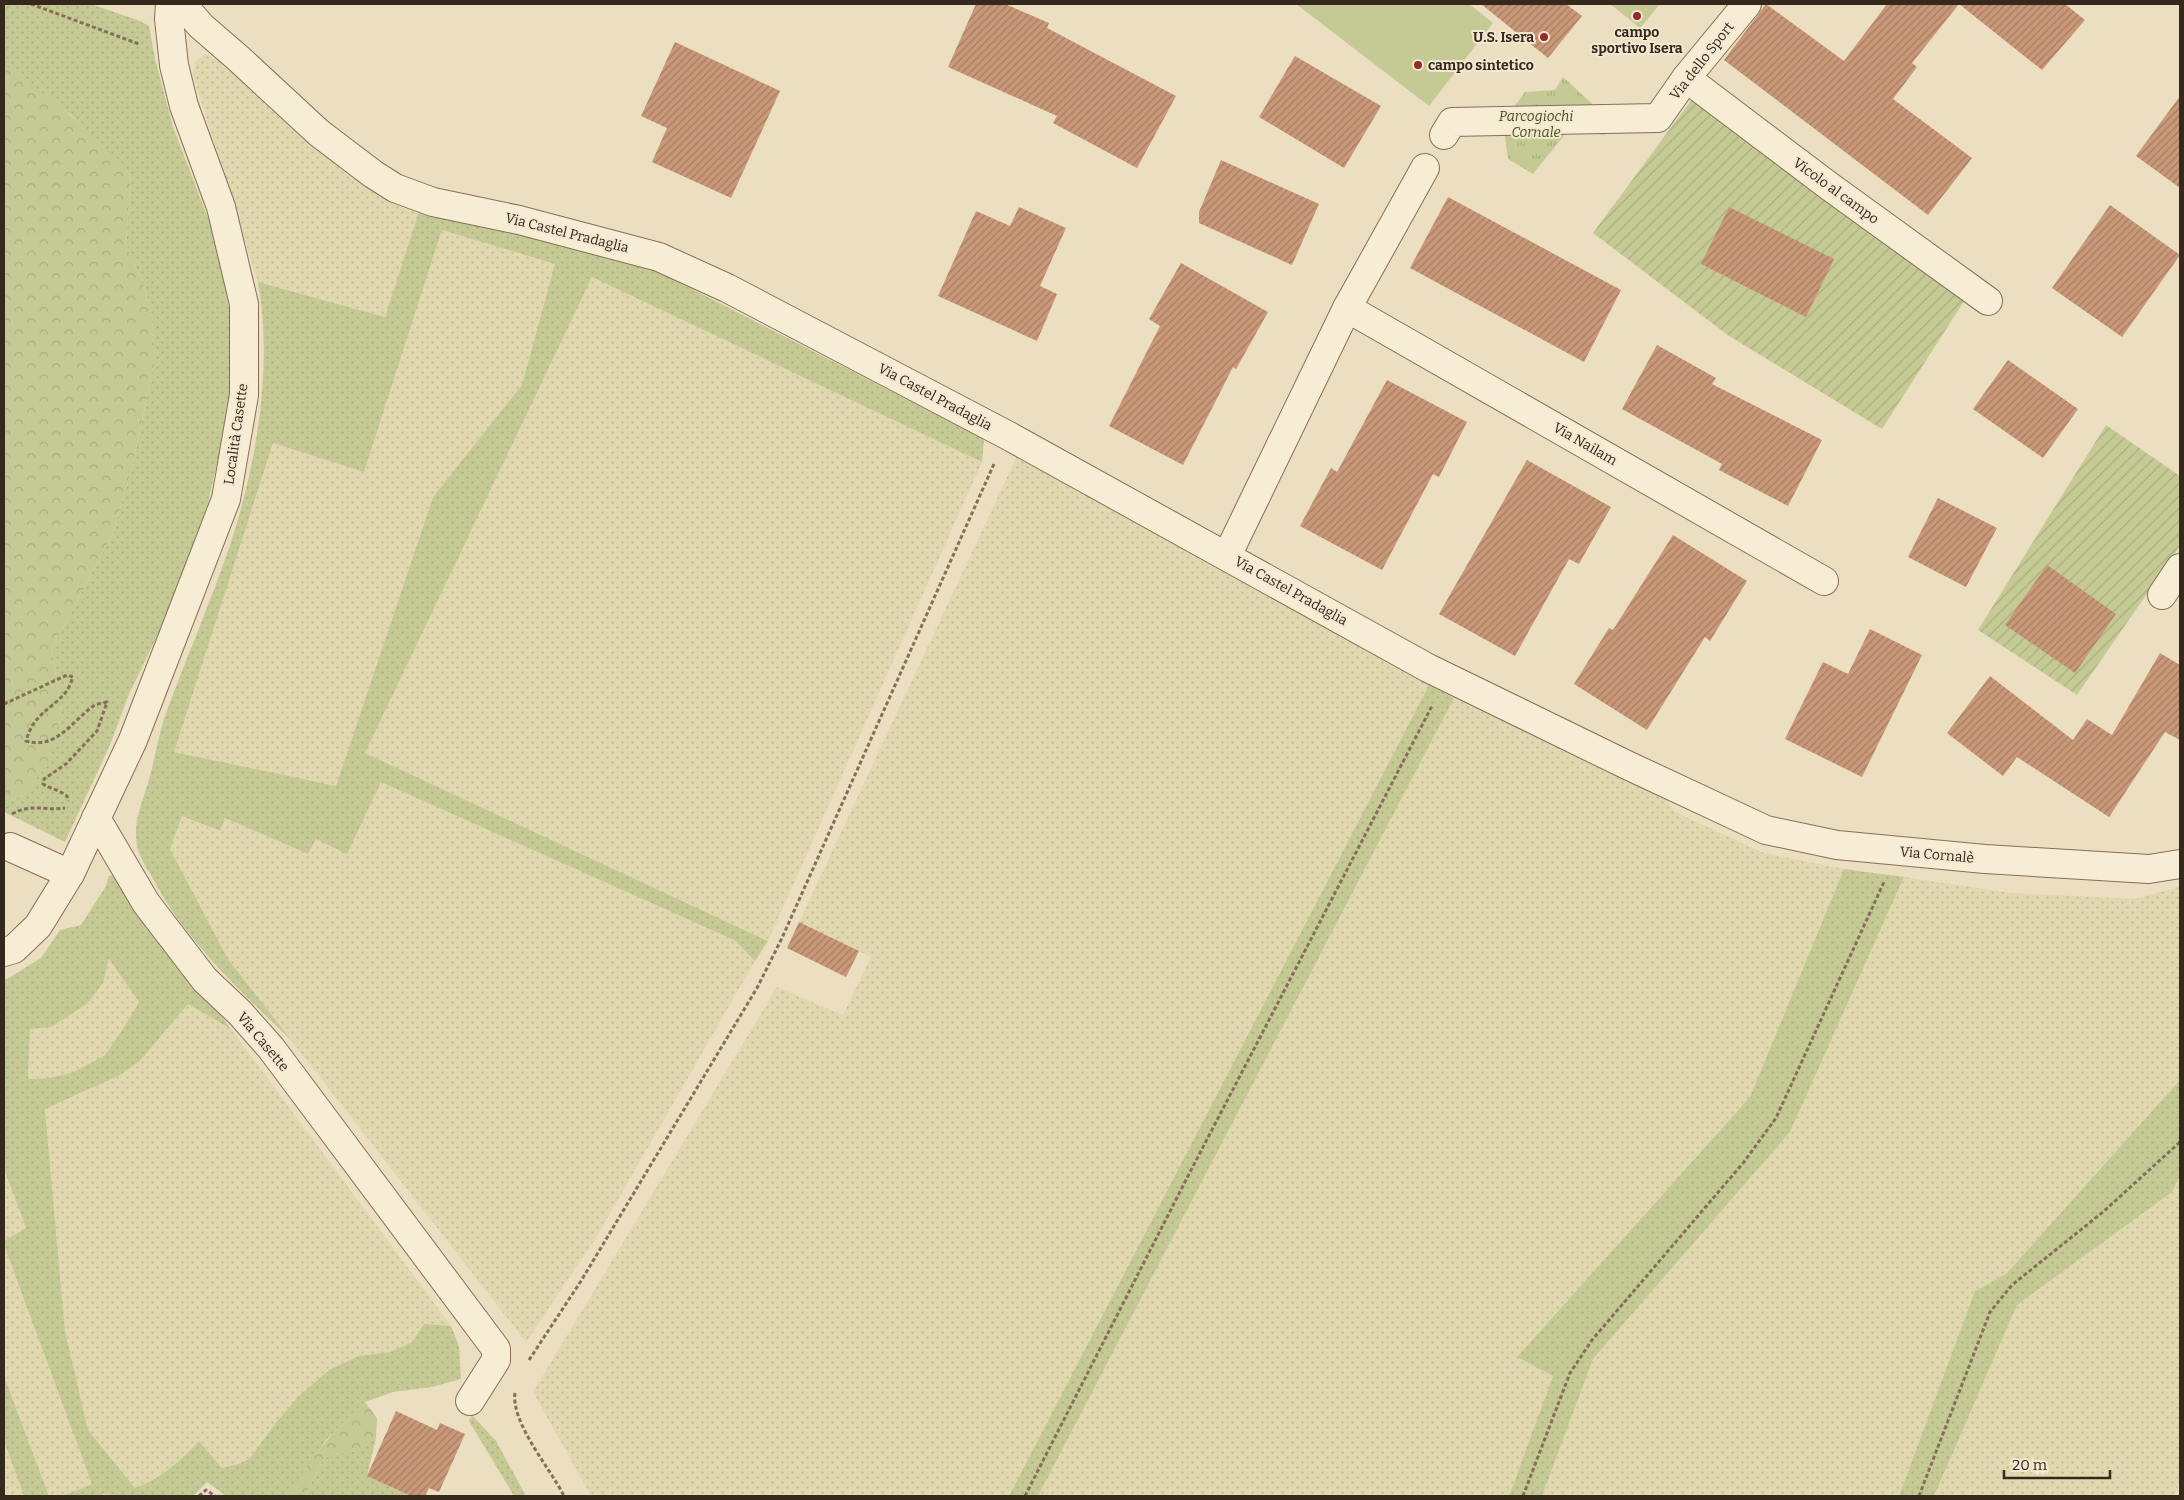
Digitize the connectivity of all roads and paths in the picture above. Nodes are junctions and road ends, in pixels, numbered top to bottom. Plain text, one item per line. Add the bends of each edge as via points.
1 (32, 4) edge
2 (170, 4) edge
3 (182, 4) edge
4 (1747, 4) edge
5 (141, 45) dead end
6 (1686, 78) junction
7 (1444, 135) dead end
8 (1425, 168) dead end
9 (1988, 301) dead end
10 (1347, 308) junction
11 (998, 456) dead end
12 (1227, 556) junction
13 (2180, 568) edge
14 (1824, 581) dead end
15 (2162, 595) dead end
16 (1435, 700) dead end
17 (4, 704) edge
18 (1701, 800) joint
19 (28, 807) dead end
20 (96, 818) junction
21 (10, 847) dead end
22 (2180, 864) edge
23 (70, 874) junction
24 (1888, 874) dead end
25 (4, 952) edge
26 (2180, 1142) edge
27 (526, 1364) dead end
28 (515, 1391) dead end
29 (470, 1401) dead end
30 (199, 1496) edge
31 (214, 1496) edge
32 (564, 1496) edge
33 (1025, 1496) edge
34 (1523, 1496) edge
35 (1919, 1496) edge

1 - 5 path
2 - 20 street, Località Casette via 174,65 184,106 221,207 244,304 244,396 226,499 133,740
3 - 12 street, Via Castel Pradaglia via 201,26 320,133 394,188 433,202 519,220 659,257 801,326
4 - 6 street, Via dello Sport
6 - 7 street, Via dello Sport via 1658,118 1452,122
6 - 9 street, Vicolo al campo via 1828,186
8 - 10 street
10 - 12 street
10 - 14 street, Via Nailam
11 - 27 path via 757,988 581,1281
12 - 18 street, Via Castel Pradaglia via 1428,668
13 - 15 street
16 - 33 path
17 - 19 path via 67,675 73,677 67,691 45,709 30,728 26,741 35,744 48,742 65,733 94,706 107,702 97,731 66,764 44,779 43,784 67,796 66,808
18 - 22 street, Via Cornalè via 1766,830 1837,845 2140,869
20 - 23 street
20 - 29 street, Via Casette via 146,903 205,980 271,1048 496,1349 496,1360
21 - 23 street
23 - 25 street via 38,926 14,949
24 - 34 path via 1776,1118 1744,1162 1592,1340 1570,1373
26 - 35 path via 2103,1212 2012,1285 1990,1312
28 - 32 path via 514,1404 523,1429
30 - 31 path via 206,1490

